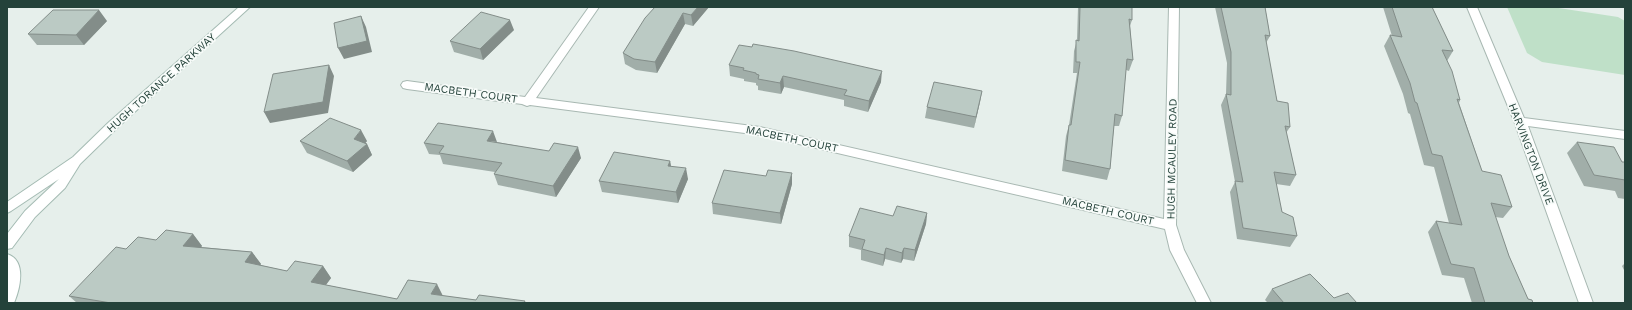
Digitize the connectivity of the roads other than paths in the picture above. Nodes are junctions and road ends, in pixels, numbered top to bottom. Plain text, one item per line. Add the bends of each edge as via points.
1 (245, 7) edge
2 (594, 7) edge
3 (1174, 7) edge
4 (1472, 7) edge
5 (407, 85) dead end
6 (527, 102) junction
7 (1520, 120) junction
8 (1625, 135) edge
9 (77, 160) junction
10 (7, 208) edge
11 (1170, 225) junction
12 (7, 244) edge
13 (7, 259) edge
14 (7, 303) edge
15 (1204, 303) edge
16 (1586, 303) edge

1 - 9 street, HUGH TORANCE PARKWAY
2 - 6 street
3 - 11 street, HUGH MCAULEY ROAD
4 - 7 street, HARVINGTON DRIVE
5 - 6 street, MACBETH COURT via 465,91
6 - 11 street, MACBETH COURT via 760,131
7 - 8 street
7 - 16 street, HARVINGTON DRIVE
9 - 10 street, HUGH TORANCE PARKWAY
9 - 12 street, HUGH TORANCE PARKWAY via 61,185 30,214
11 - 15 street, HUGH MCAULEY ROAD via 1177,250
13 - 14 street via 13,266 15,285

